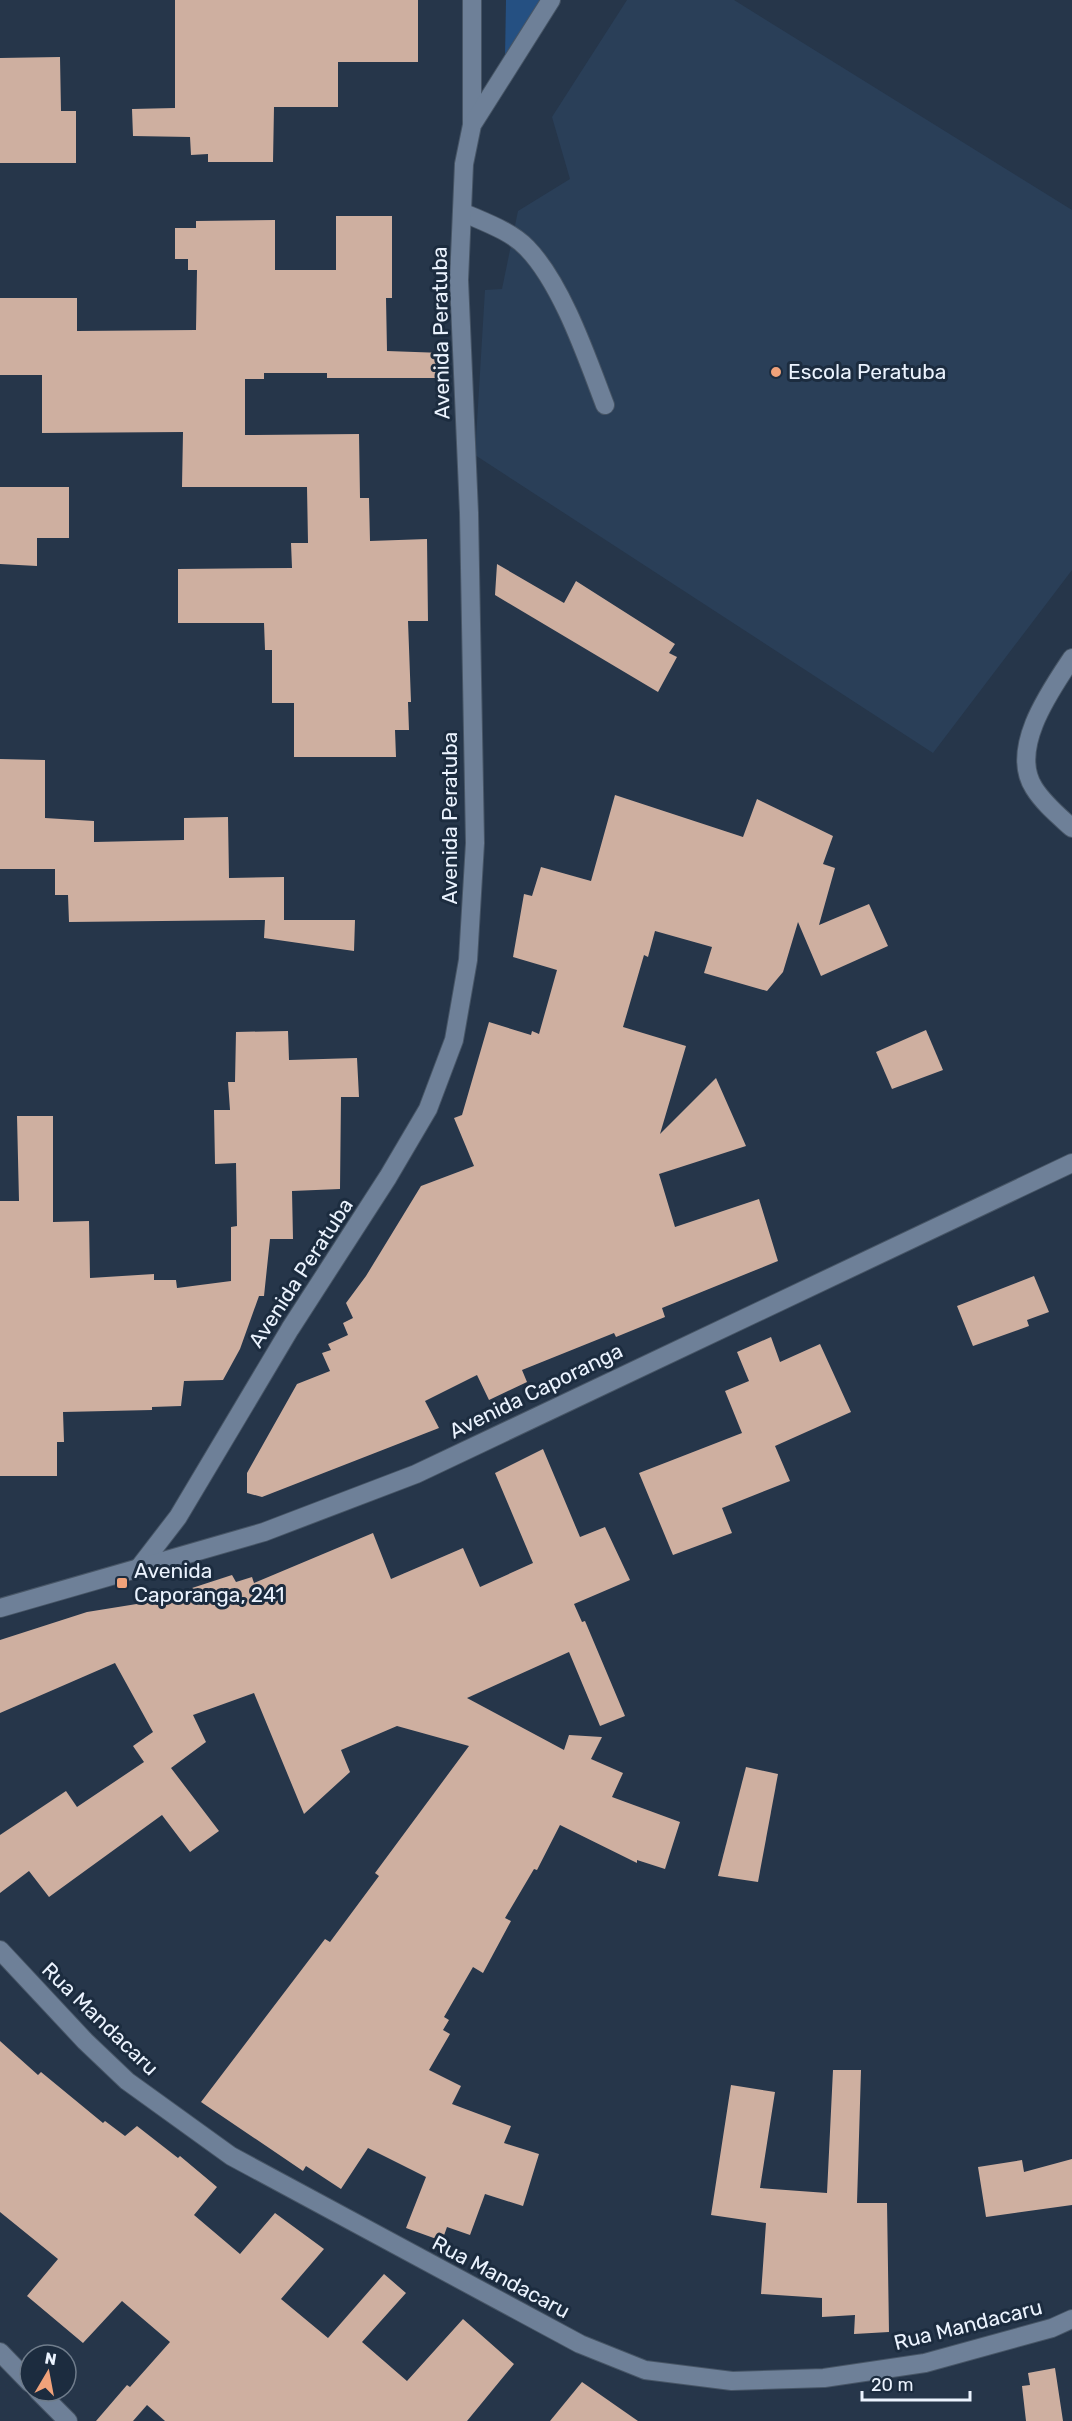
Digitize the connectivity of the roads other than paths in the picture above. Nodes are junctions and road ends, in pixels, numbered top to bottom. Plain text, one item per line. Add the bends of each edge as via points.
1 (472, 0) edge
2 (551, 0) edge
3 (472, 125) junction
4 (462, 212) junction
5 (605, 405) dead end
6 (1072, 658) edge
7 (1072, 828) edge
8 (1072, 1163) edge
9 (138, 1569) junction
10 (0, 1608) edge
11 (0, 1950) edge
12 (1072, 2319) edge
13 (0, 2352) edge
14 (18, 2371) edge
15 (50, 2403) edge
16 (68, 2421) edge

1 - 3 street
2 - 3 street, Avenida Peratuba
3 - 4 street, Avenida Peratuba via 464,164
4 - 5 street via 520,243 543,269 581,343
4 - 9 street, Avenida Peratuba via 459,280 468,480 475,843 468,960 454,1040 428,1109 394,1168 290,1329 178,1516
6 - 7 street via 1046,697 1032,730 1026,764 1033,787
8 - 9 street, Avenida Caporanga via 416,1474 264,1532
9 - 10 street, Avenida Caporanga
11 - 12 street, Rua Mandacaru via 127,2080 231,2156 580,2344 645,2370 732,2381 824,2378 925,2362 1052,2328
13 - 14 street
15 - 16 street

